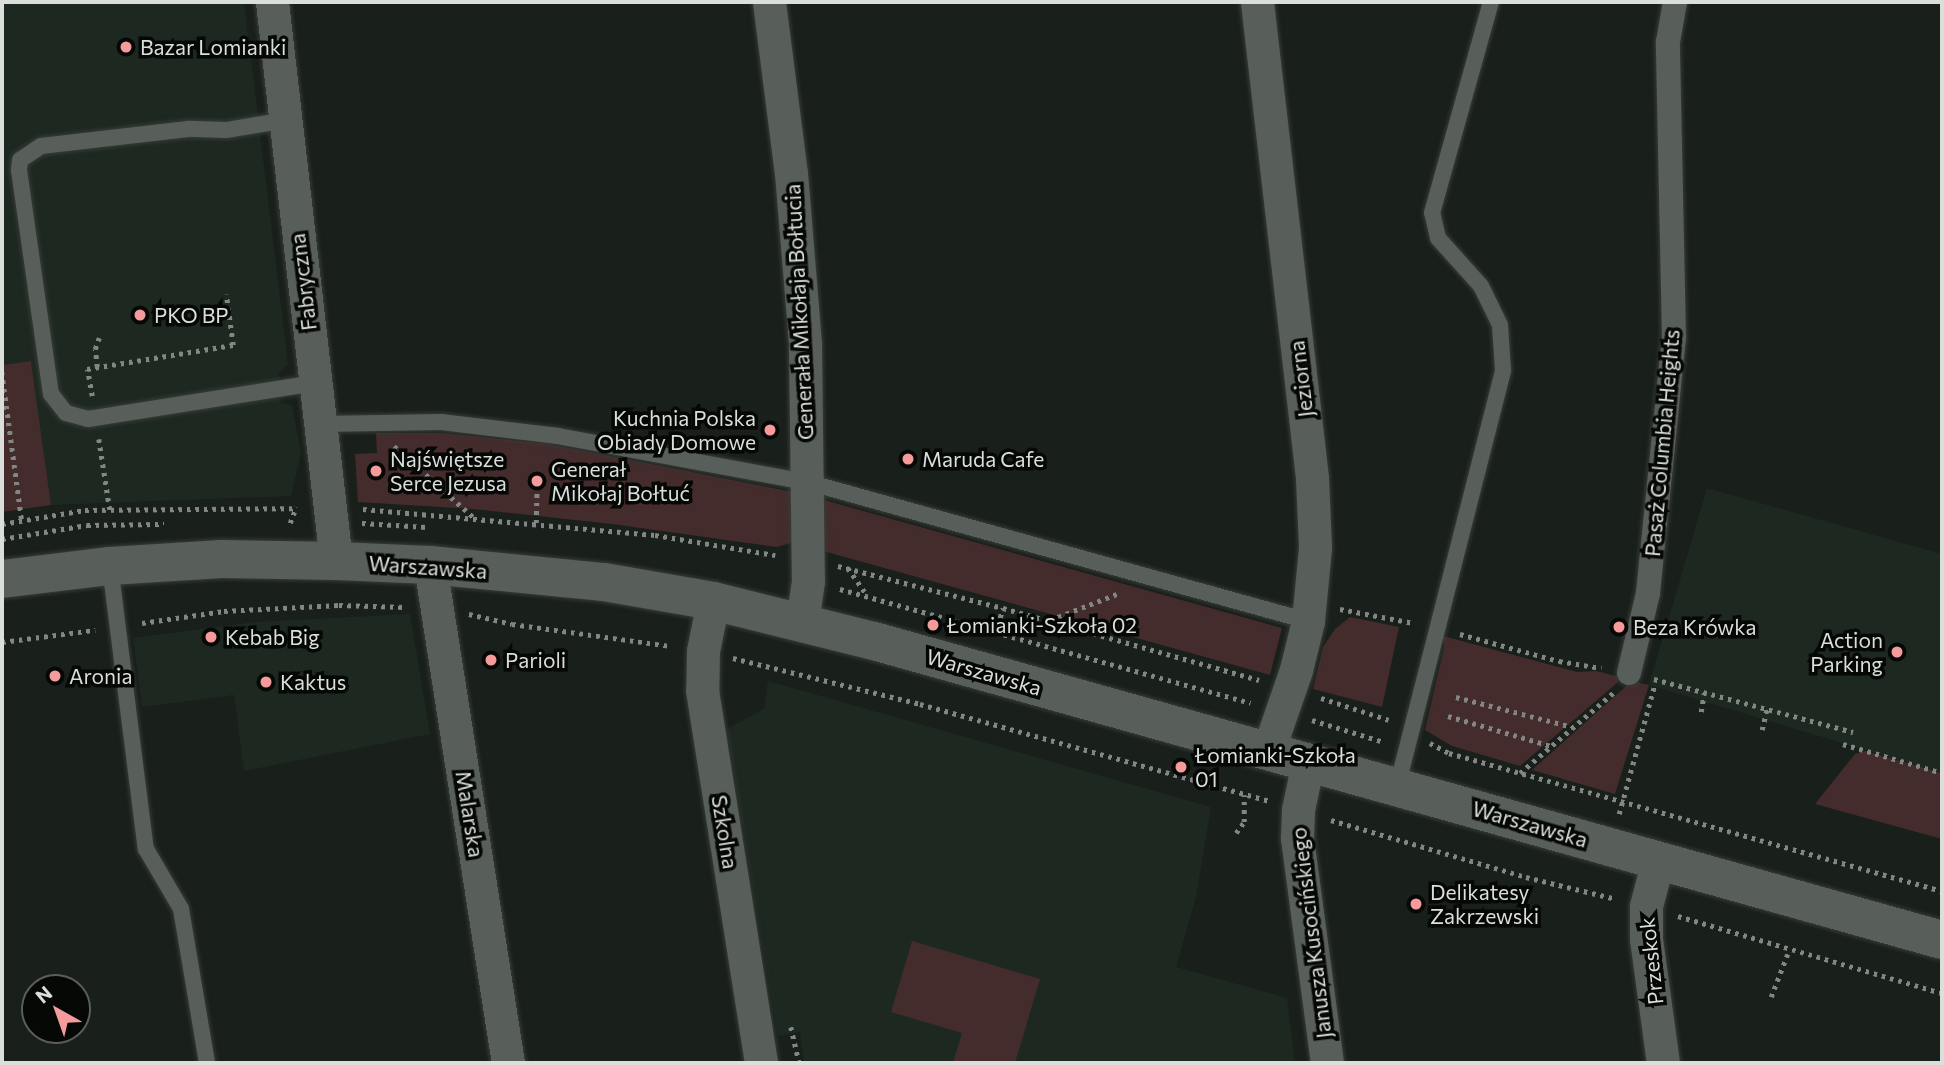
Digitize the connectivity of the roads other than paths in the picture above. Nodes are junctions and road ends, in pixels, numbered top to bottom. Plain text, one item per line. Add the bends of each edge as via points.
1 (272, 2) edge
2 (769, 2) edge
3 (1257, 2) edge
4 (1491, 2) edge
5 (1675, 2) edge
6 (286, 120) junction
7 (315, 383) junction
8 (320, 424) junction
9 (807, 482) junction
10 (336, 561) junction
11 (430, 565) junction
12 (110, 566) junction
13 (2, 579) edge
14 (713, 601) junction
15 (1310, 612) junction
16 (802, 622) junction
17 (1629, 673) road end
18 (1268, 751) junction
19 (1308, 762) junction
20 (1397, 787) junction
21 (1658, 860) junction
22 (1942, 940) edge
23 (207, 1063) edge
24 (508, 1063) edge
25 (761, 1063) edge
26 (1327, 1063) edge
27 (1663, 1063) edge

1 - 6 street, Fabryczna
2 - 9 street, Generała Mikołaja Bołtucia via 805,345
3 - 15 street, Jeziorna via 1312,478 1315,548
4 - 20 lane via 1432,213 1438,238 1481,286 1500,325 1503,370
5 - 17 street, Pasaż Columbia Heights via 1668,42 1674,338 1648,593
6 - 7 street, Fabryczna
6 - 7 lane via 226,130 188,129 41,146 20,160 51,394 66,413 95,418
7 - 8 street, Fabryczna
8 - 9 lane via 441,422 545,434
8 - 10 street, Fabryczna
9 - 15 lane via 1156,579
9 - 16 street, Generała Mikołaja Bołtucia via 808,560
10 - 11 street, Warszawska
10 - 12 street, Warszawska via 222,559
11 - 14 street, Warszawska via 604,582
11 - 24 street, Malarska
12 - 13 street, Warszawska
12 - 23 lane via 146,849 181,909
14 - 16 street, Warszawska
14 - 25 street, Szkolna via 703,651 702,690
15 - 18 street, Jeziorna
16 - 18 street, Warszawska
18 - 19 street, Warszawska
19 - 20 street, Warszawska
19 - 26 street, Janusza Kusocińskiego via 1297,838
20 - 21 street, Warszawska
21 - 22 street, Warszawska
21 - 27 street, Przeskok via 1646,906 1646,939

